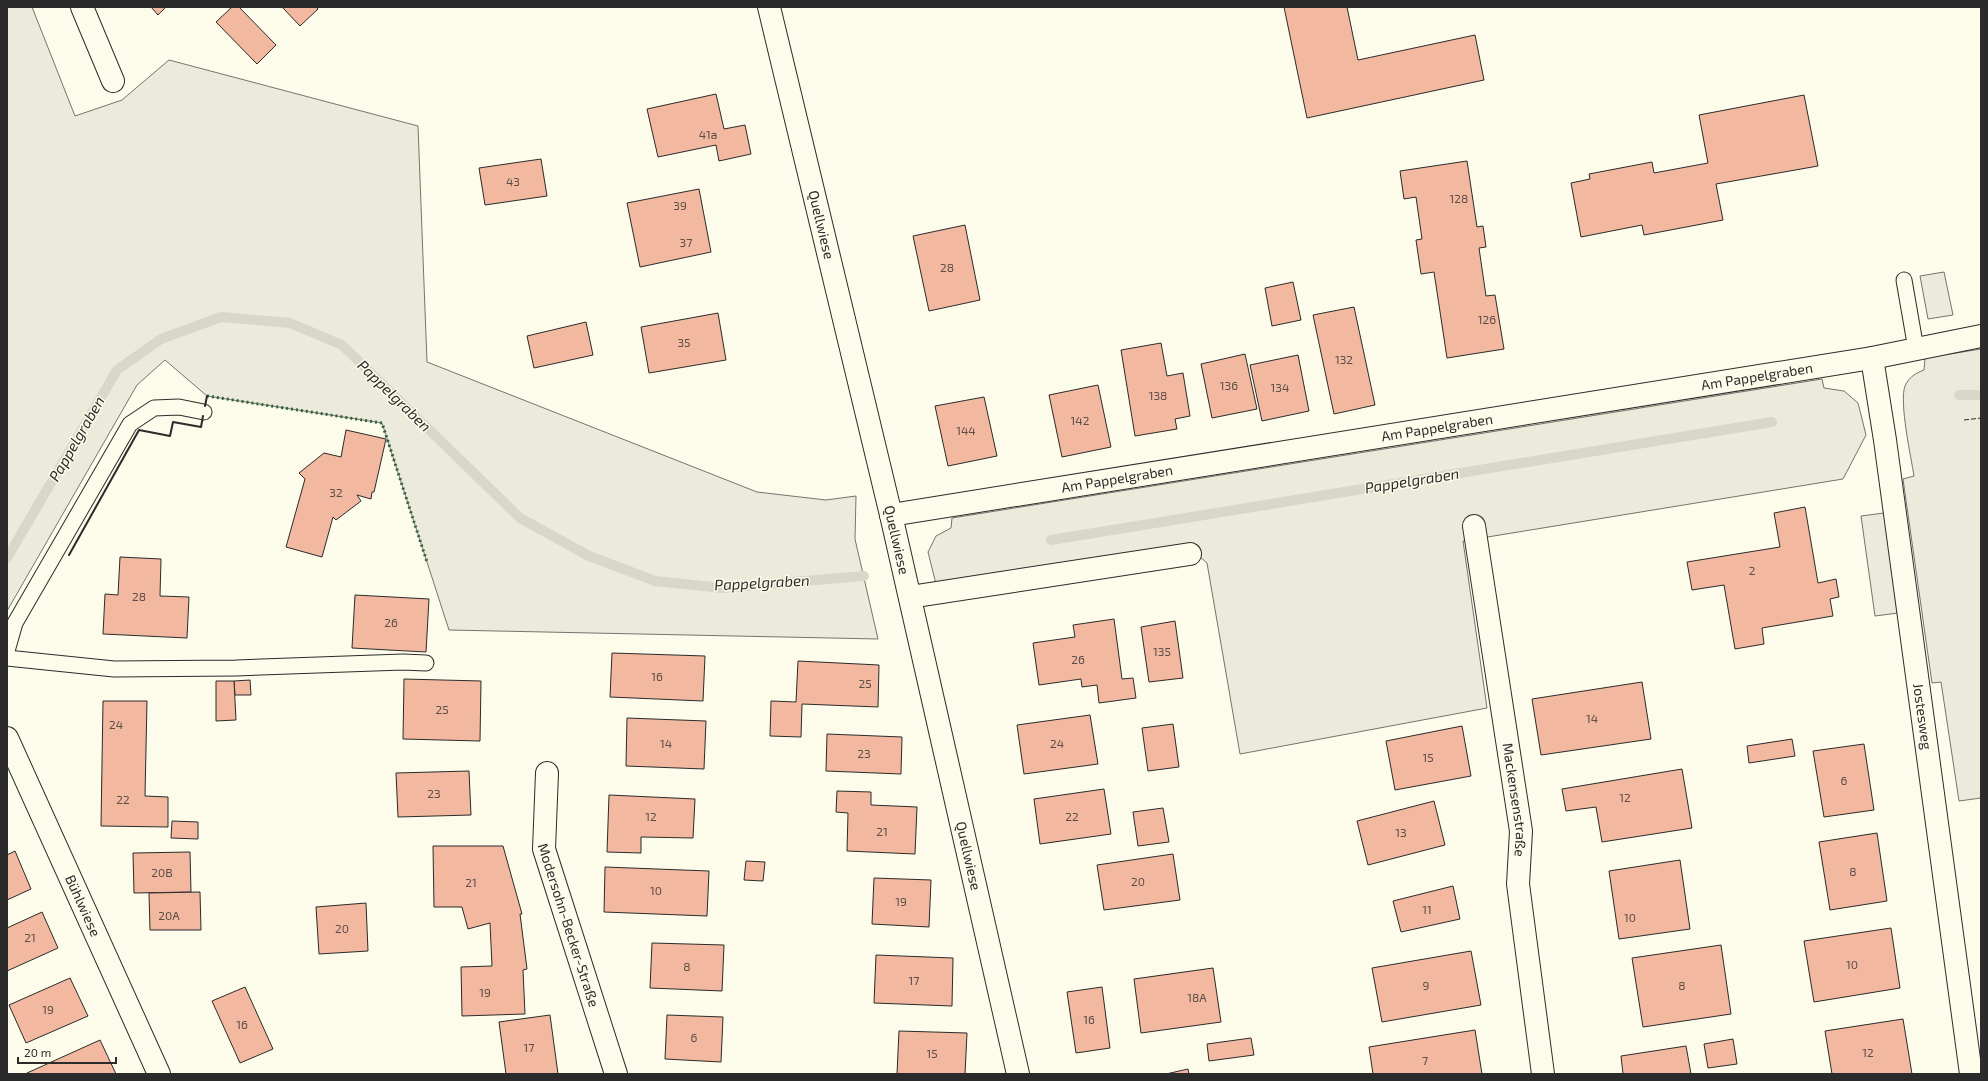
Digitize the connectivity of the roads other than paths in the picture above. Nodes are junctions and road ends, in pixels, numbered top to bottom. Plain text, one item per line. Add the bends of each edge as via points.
1 (82, 7) edge
2 (769, 7) edge
3 (113, 80) dead end
4 (1904, 280) dead end
5 (1981, 336) edge
6 (1916, 349) junction
7 (1872, 358) junction
8 (204, 412) dead end
9 (892, 515) junction
10 (1474, 526) dead end
11 (1190, 554) dead end
12 (910, 597) junction
13 (7, 651) edge
14 (7, 658) edge
15 (426, 663) dead end
16 (7, 738) edge
17 (547, 773) dead end
18 (159, 1074) edge
19 (616, 1074) edge
20 (1018, 1074) edge
21 (1543, 1074) edge
22 (1971, 1074) edge

1 - 3 street
2 - 9 street, Quellwiese
4 - 6 lane
5 - 6 street, Am Pappelgraben
6 - 7 street, Am Pappelgraben
7 - 9 street, Am Pappelgraben
7 - 22 street, Jostesweg via 1886,440
8 - 13 lane via 179,407 154,408 130,424 15,623
9 - 12 street, Quellwiese
10 - 21 street, Mackensenstraße via 1521,831 1518,884
11 - 12 street
12 - 20 street, Quellwiese
14 - 15 lane via 114,669
16 - 18 street, Bühlwiese
17 - 19 street, Modersohn-Becker-Straße via 544,849

